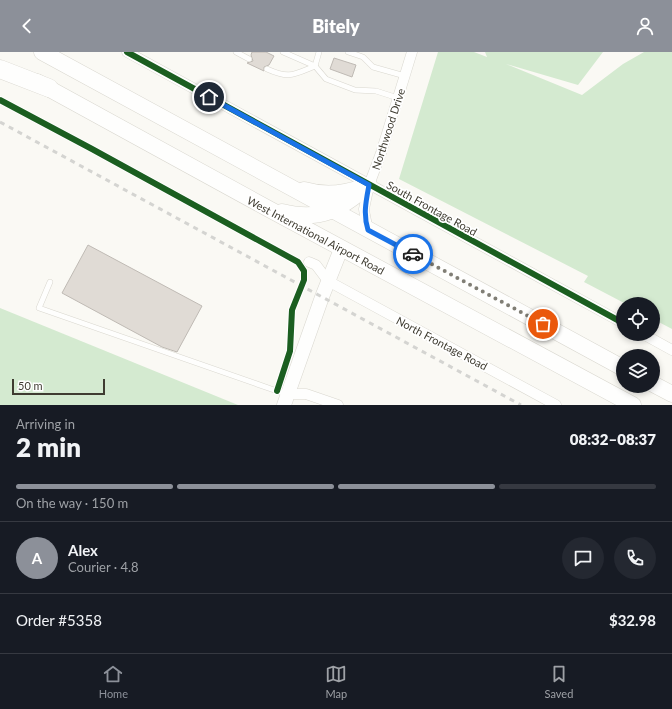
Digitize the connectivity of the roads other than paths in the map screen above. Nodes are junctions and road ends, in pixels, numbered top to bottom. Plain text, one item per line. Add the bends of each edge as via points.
1 (42, 52) edge
2 (126, 52) edge
3 (236, 52) edge
4 (283, 52) edge
5 (319, 52) edge
6 (348, 52) edge
7 (412, 52) edge
8 (249, 59) dead end
9 (0, 64) edge
10 (315, 66) junction
11 (0, 68) edge
12 (267, 69) dead end
13 (405, 76) junction
14 (49, 88) junction
15 (398, 98) junction
16 (274, 179) junction
17 (369, 185) junction
18 (267, 208) junction
19 (333, 211) junction
20 (368, 230) junction
21 (342, 248) junction
22 (309, 262) dead end
23 (50, 282) dead end
24 (328, 282) junction
25 (616, 319) edge
26 (656, 341) edge
27 (672, 350) edge
28 (616, 364) edge
29 (660, 388) edge
30 (672, 394) edge
31 (286, 399) edge
32 (338, 405) edge
33 (556, 405) edge
34 (632, 405) edge

1 - 16 main road
2 - 17 street, South Frontage Road
3 - 8 lane
4 - 10 lane
5 - 10 lane
6 - 13 lane via 363,57 373,67
7 - 13 street, Northwood Drive
9 - 14 main road, West International Airport Road
10 - 12 lane via 290,76 278,75
10 - 15 lane via 326,79 355,90 376,90
11 - 14 highway
13 - 15 street, Northwood Drive
14 - 18 main road, West International Airport Road
15 - 17 street, Northwood Drive
16 - 17 main road via 300,189 322,193 346,192
16 - 19 main road
17 - 19 main road via 352,200
17 - 20 street, Northwood Drive via 364,209
17 - 25 street, South Frontage Road
18 - 19 main road via 287,214 303,215
18 - 21 main road, West International Airport Road
19 - 20 main road
20 - 28 main road
21 - 24 street
21 - 34 main road, West International Airport Road
22 - 24 street via 316,265
23 - 31 lane via 39,308 270,389
24 - 31 street
24 - 33 street, North Frontage Road
26 - 27 street
29 - 30 main road
31 - 32 street via 306,394

